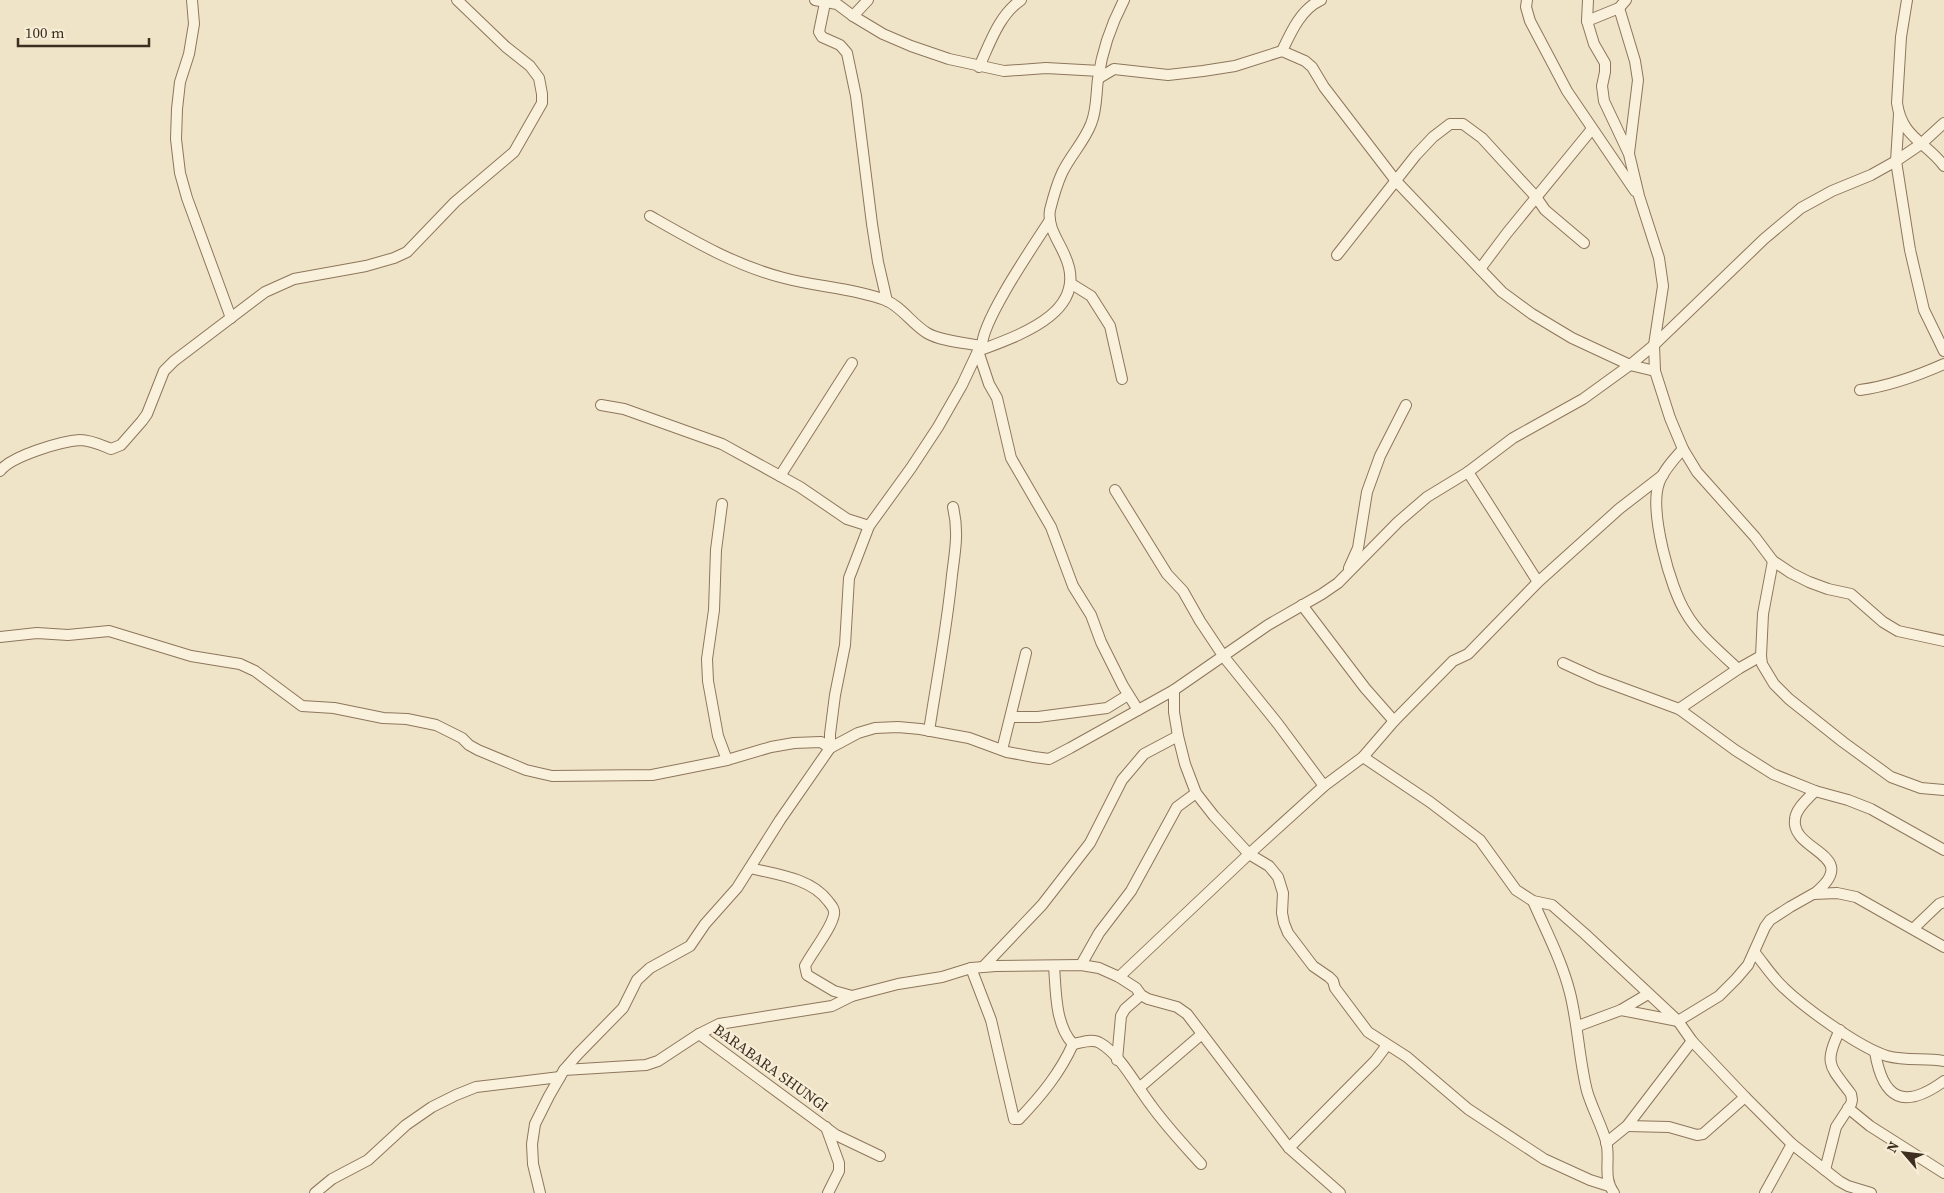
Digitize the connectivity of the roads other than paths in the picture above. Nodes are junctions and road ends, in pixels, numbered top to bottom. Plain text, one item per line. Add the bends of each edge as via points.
1 (192, 0) edge
2 (457, 0) edge
3 (868, 0) edge
4 (1021, 0) edge
5 (1124, 0) edge
6 (1321, 0) edge
7 (1588, 0) edge
8 (1626, 0) edge
9 (1907, 0) edge
10 (828, 2) edge
11 (1525, 2) edge
12 (1619, 8) junction
13 (853, 16) junction
14 (1587, 21) junction
15 (1282, 51) junction
16 (979, 67) junction
17 (1100, 72) junction
18 (1898, 114) junction
19 (1944, 123) edge
20 (1592, 129) junction
21 (1922, 144) junction
22 (1629, 154) junction
23 (1896, 162) junction
24 (1944, 166) edge
25 (1396, 181) junction
26 (1639, 196) junction
27 (1536, 197) junction
28 (650, 216) dead end
29 (1050, 220) junction
30 (1584, 243) dead end
31 (1337, 255) dead end
32 (1480, 269) junction
33 (1070, 283) junction
34 (887, 301) junction
35 (231, 318) junction
36 (1654, 345) junction
37 (980, 348) junction
38 (1944, 351) edge
39 (852, 363) dead end
40 (1944, 364) edge
41 (1630, 365) junction
42 (1655, 371) junction
43 (1122, 379) dead end
44 (1860, 390) dead end
45 (601, 405) dead end
46 (1406, 405) dead end
47 (1683, 449) junction
48 (0, 471) edge
49 (1468, 472) junction
50 (1663, 475) junction
51 (780, 476) junction
52 (1115, 490) dead end
53 (722, 504) dead end
54 (953, 507) dead end
55 (869, 526) junction
56 (1774, 561) junction
57 (1347, 573) junction
58 (1538, 582) junction
59 (1302, 605) junction
60 (0, 637) edge
61 (1944, 641) edge
62 (1026, 653) dead end
63 (1761, 656) junction
64 (1224, 657) junction
65 (1563, 663) dead end
66 (1738, 669) junction
67 (1174, 690) junction
68 (1128, 695) junction
69 (1679, 709) junction
70 (1138, 710) junction
71 (1011, 717) junction
72 (1394, 721) junction
73 (929, 731) junction
74 (1178, 736) junction
75 (830, 748) junction
76 (1002, 750) junction
77 (1363, 757) junction
78 (727, 760) junction
79 (1324, 786) junction
80 (1944, 790) edge
81 (1815, 791) junction
82 (1196, 793) junction
83 (1944, 850) edge
84 (1249, 854) junction
85 (750, 868) junction
86 (1813, 894) junction
87 (1533, 901) junction
88 (1944, 902) edge
89 (1914, 928) junction
90 (1944, 947) edge
91 (1755, 953) junction
92 (1081, 965) junction
93 (984, 966) junction
94 (1054, 966) junction
95 (971, 968) junction
96 (1119, 977) junction
97 (1648, 994) junction
98 (1141, 995) junction
99 (852, 996) junction
100 (1621, 1010) junction
101 (1678, 1021) junction
102 (1578, 1026) junction
103 (1840, 1030) junction
104 (698, 1034) junction
105 (1202, 1034) junction
106 (1692, 1041) junction
107 (1073, 1044) junction
108 (1387, 1045) junction
109 (1875, 1052) junction
110 (1117, 1060) junction
111 (1944, 1061) edge
112 (562, 1074) junction
113 (1944, 1081) edge
114 (1139, 1088) junction
115 (1745, 1097) junction
116 (1848, 1108) junction
117 (1627, 1126) junction
118 (826, 1127) junction
119 (1606, 1143) junction
120 (1792, 1144) junction
121 (1289, 1148) junction
122 (880, 1156) dead end
123 (1201, 1164) dead end
124 (1825, 1170) junction
125 (1944, 1173) edge
126 (1611, 1189) edge
127 (315, 1193) edge
128 (540, 1193) edge
129 (828, 1193) edge
130 (1340, 1193) edge
131 (1765, 1193) edge
132 (1871, 1193) edge

1 - 35 street via 194,24 177,109 180,173
2 - 35 street via 539,78 542,103 518,146 455,202 407,252 366,266 294,280 265,292
3 - 13 street
4 - 16 street via 1003,18
5 - 17 street via 1112,24
6 - 15 street via 1310,7 1295,25
7 - 14 street
8 - 12 street
9 - 18 street via 1901,37
10 - 13 street
10 - 34 street via 819,32 847,53 856,96 878,262
11 - 20 street via 1530,21 1554,68
12 - 14 street
12 - 22 street via 1638,80
13 - 16 street via 911,46
14 - 22 street via 1605,64 1604,101
15 - 17 street via 1235,66 1203,71 1168,75 1114,69
15 - 25 street via 1312,67 1324,88
16 - 17 street via 1004,71 1046,68
17 - 29 street via 1091,124 1062,174
18 - 21 street via 1907,130
18 - 23 street
19 - 21 street
20 - 26 street
20 - 27 street
21 - 23 street
21 - 24 street
22 - 26 street
23 - 36 street via 1800,208
23 - 38 street via 1916,280 1924,310
25 - 27 street via 1433,137 1450,124 1463,124 1482,138
25 - 31 street
25 - 32 street
26 - 36 street via 1659,258 1663,286
27 - 30 street via 1545,210
27 - 32 street
28 - 34 street via 729,258 783,278 867,294
29 - 33 street via 1069,266
29 - 37 street via 1002,296
32 - 41 street via 1502,292 1532,314 1572,338
33 - 37 street via 1066,299 1046,319 1025,332
33 - 43 street via 1091,296 1110,326
34 - 37 street via 928,334
35 - 48 street via 164,371 147,414 121,445 111,449 90,441 66,442 21,456
36 - 41 street
36 - 42 street
37 - 55 street via 938,427
37 - 68 street via 989,384 997,398 1011,458 1051,527 1073,586 1091,615
39 - 51 street
40 - 44 street via 1884,387
41 - 42 street
41 - 49 street via 1582,399 1513,438
42 - 47 street
45 - 51 street via 624,409 722,444
46 - 57 street via 1380,456 1367,492 1358,548
47 - 50 street
47 - 56 street via 1697,472
49 - 57 street via 1427,497
49 - 58 street
50 - 58 street
50 - 66 street via 1658,484 1657,521 1676,591 1685,613
51 - 55 street via 847,519
52 - 64 street via 1167,574 1184,591
53 - 78 street via 707,659 718,736
54 - 73 street via 957,541
55 - 75 street via 849,578 845,645 835,694
56 - 61 street via 1809,582 1851,594 1898,631
56 - 63 street via 1763,614
57 - 59 street via 1338,583
58 - 72 street via 1468,654 1453,662
59 - 64 street
59 - 72 street
60 - 78 street via 109,632 191,656 240,664 260,674 302,706 334,708 436,725 478,750 526,770 552,776 652,775
62 - 71 street
63 - 66 street
63 - 80 street via 1774,684 1789,699 1866,760 1906,784
64 - 67 street
64 - 79 street
65 - 69 street
66 - 69 street
67 - 70 street
67 - 74 street
68 - 70 street
68 - 71 street via 1107,708 1038,717
69 - 81 street via 1758,766
70 - 76 street via 1049,759
71 - 76 street
72 - 77 street
73 - 75 street via 875,728
73 - 76 street via 969,738
74 - 82 street
74 - 93 street via 1144,754 1122,780 1090,843 1042,905
75 - 78 street via 821,742 794,743
75 - 85 street
77 - 79 street
77 - 87 street via 1480,840 1516,890
79 - 84 street
81 - 83 street via 1870,809
81 - 86 street via 1797,812 1794,825 1797,832 1827,859 1831,868 1826,884
82 - 84 street
82 - 92 street via 1177,807 1136,883
84 - 96 street
84 - 108 street via 1269,866 1278,877 1283,893 1284,923 1295,944 1312,966 1333,981 1368,1032
85 - 99 street via 812,886 825,897 834,915 805,971 834,992
85 - 112 street via 690,946 650,968 637,980 623,1008
86 - 89 street via 1837,893 1856,897
86 - 91 street via 1770,920
87 - 97 street via 1557,909
87 - 102 street via 1570,991
88 - 89 street
89 - 90 street
91 - 101 street via 1720,996
91 - 103 street via 1782,987
92 - 94 street
92 - 96 street via 1099,968
93 - 94 street
93 - 95 street
94 - 107 street via 1063,1030
95 - 99 street
95 - 107 street via 991,1020 1014,1119 1019,1119 1050,1084
96 - 98 street
97 - 100 street
97 - 101 street
98 - 105 street via 1177,1007 1187,1014
98 - 110 street via 1121,1016
99 - 104 street via 832,1006 719,1024
100 - 101 street
100 - 102 street
101 - 106 street
102 - 119 street via 1588,1092
103 - 109 street
103 - 116 street via 1830,1051 1830,1064 1851,1094
104 - 112 street via 658,1061 646,1065
104 - 118 street, BARABARA SHUNGI
105 - 114 street
105 - 121 street
106 - 115 street
106 - 117 street
107 - 110 street via 1099,1042
108 - 121 street
108 - 126 street via 1408,1057 1492,1126 1544,1159
109 - 111 street
109 - 113 street via 1882,1079 1895,1094 1906,1098 1918,1097
110 - 114 street
112 - 127 street via 476,1087 456,1095 406,1125 368,1160 332,1179
112 - 128 street via 535,1124 533,1164
114 - 123 street
115 - 117 street via 1703,1134 1669,1127
115 - 120 street
116 - 124 street via 1836,1127
116 - 125 street via 1870,1126
117 - 119 street
118 - 122 street, BARABARA SHUNGI
118 - 129 street, BARABARA SHUNGI via 839,1163
119 - 126 street
120 - 124 street
120 - 131 street
121 - 130 street
124 - 132 street via 1848,1186

